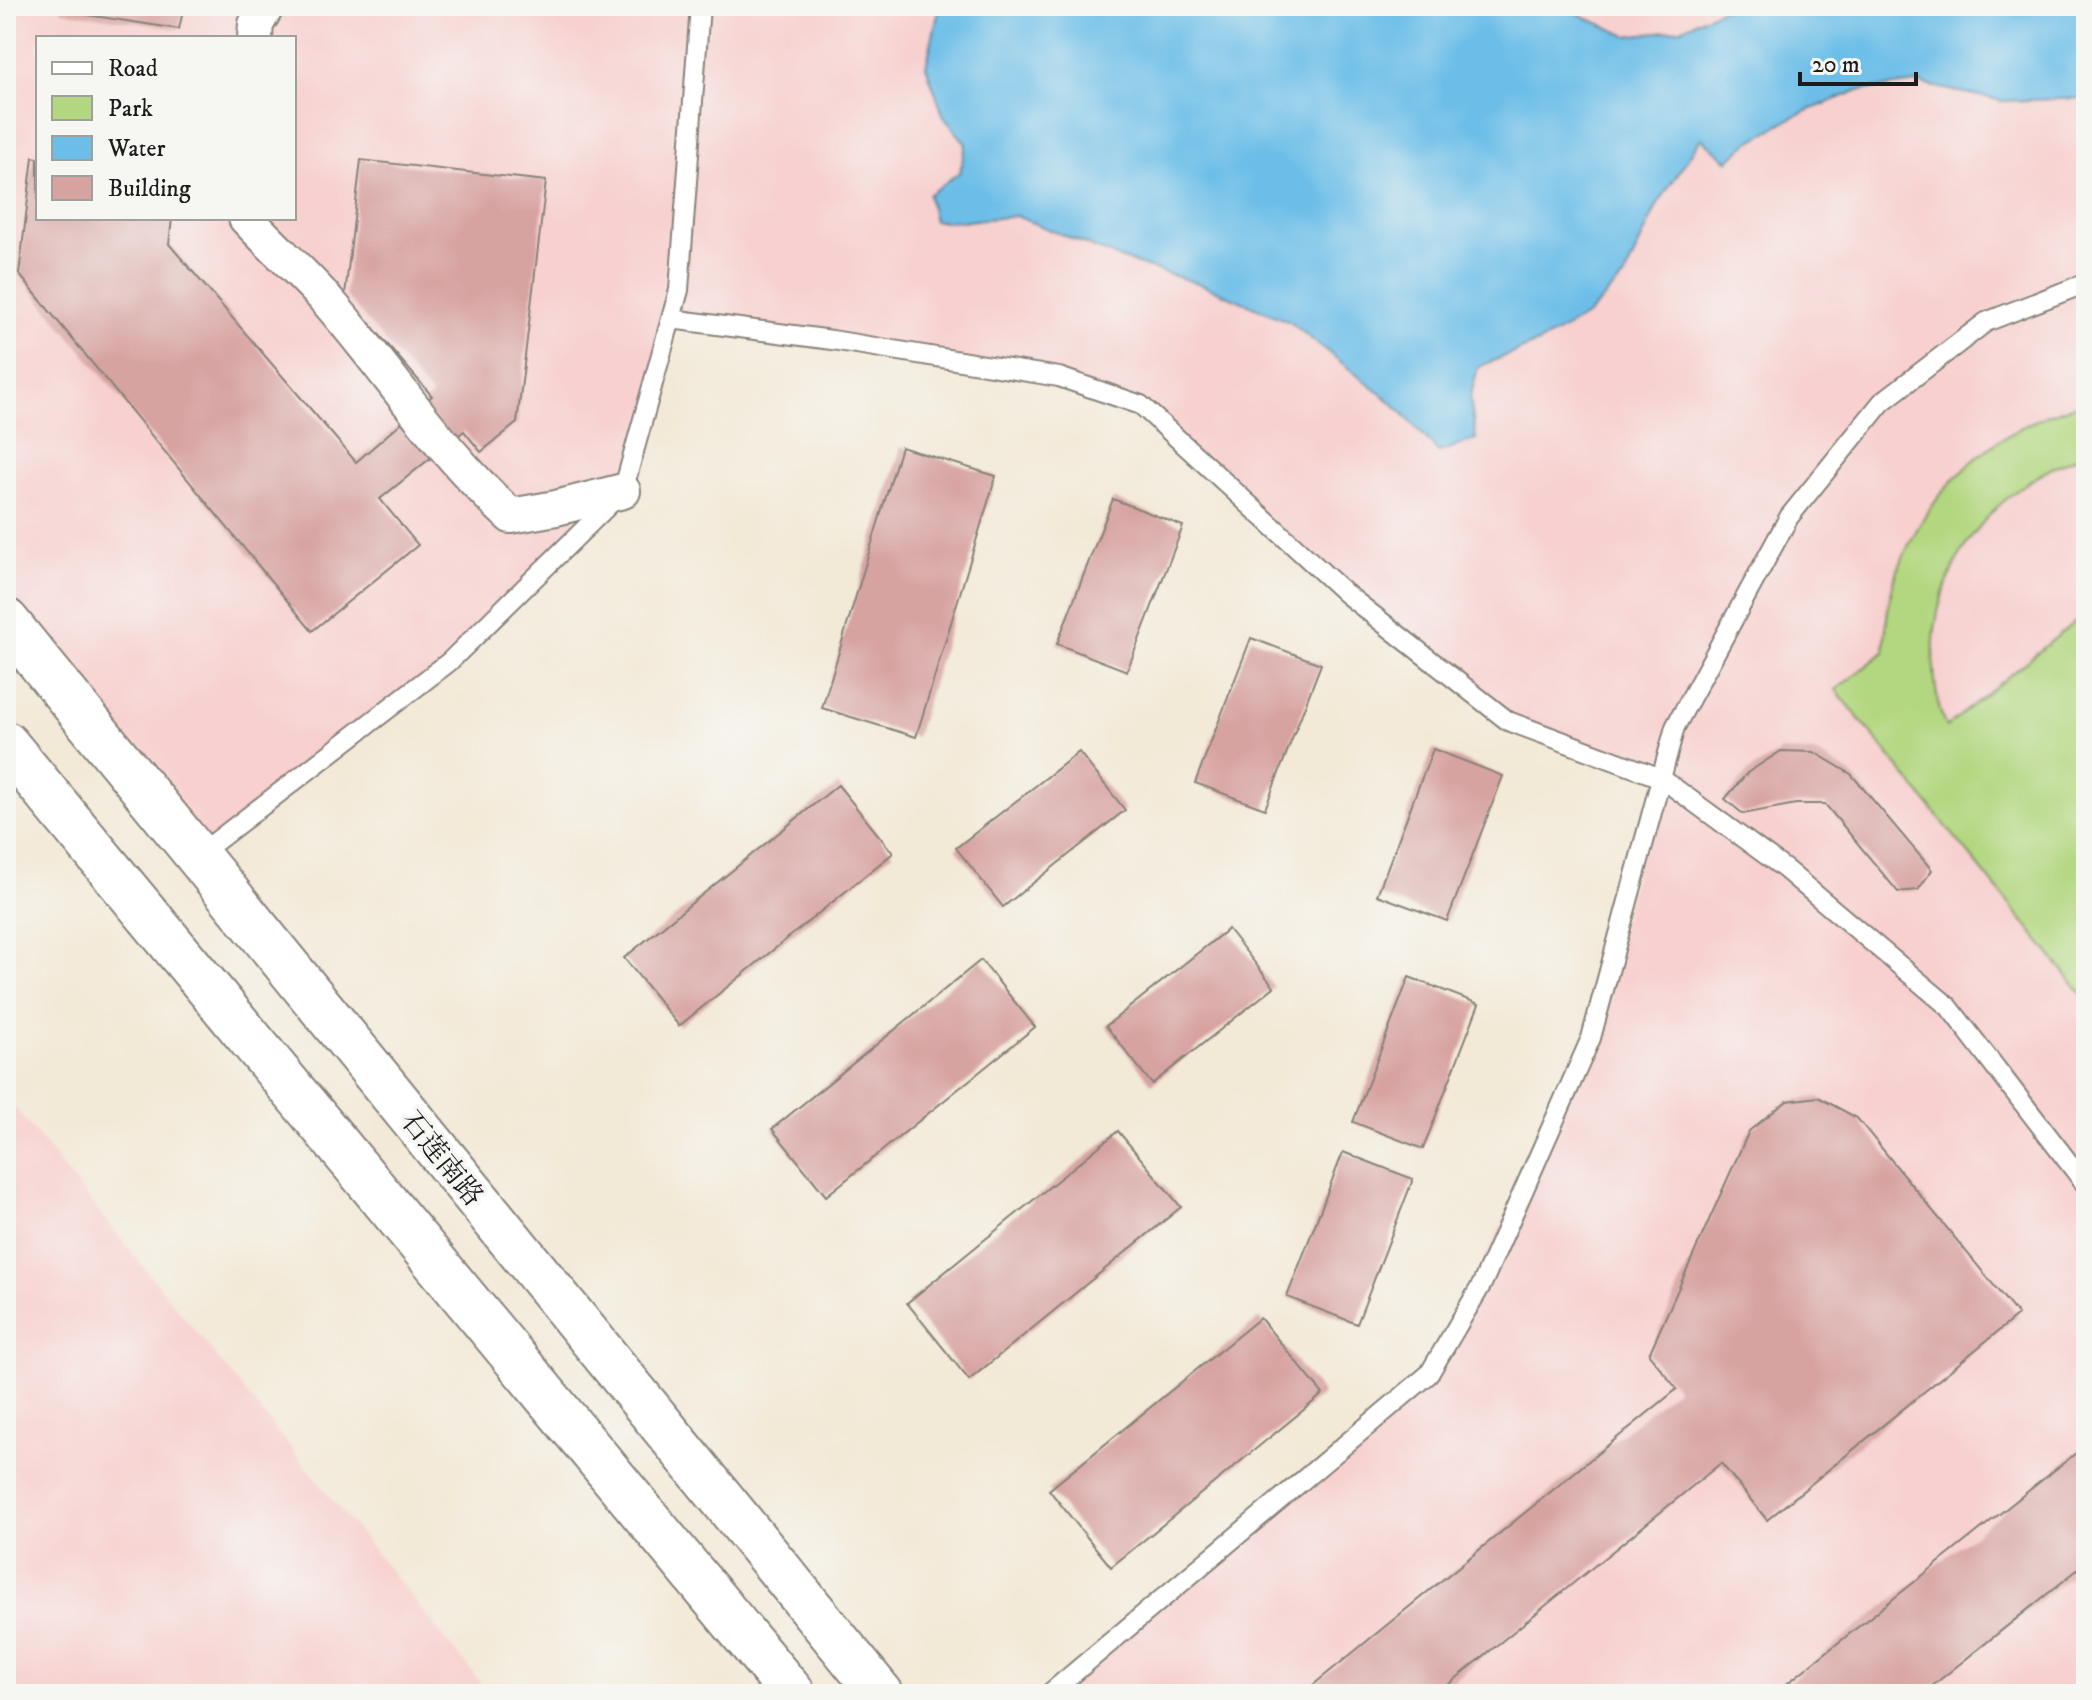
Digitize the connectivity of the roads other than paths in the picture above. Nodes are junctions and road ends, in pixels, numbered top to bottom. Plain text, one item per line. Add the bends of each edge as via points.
1 (267, 6) edge
2 (700, 6) edge
3 (255, 36) edge
4 (248, 220) edge
5 (2086, 283) edge
6 (671, 319) junction
7 (623, 491) junction
8 (6, 621) edge
9 (6, 744) edge
10 (1661, 778) junction
11 (197, 856) junction
12 (2086, 1185) edge
13 (793, 1694) edge
14 (881, 1694) edge
15 (1049, 1694) edge

1 - 3 street
2 - 6 lane via 679,290
4 - 7 street via 324,297 479,487 511,516
5 - 10 lane via 1986,322 1882,402 1789,517 1675,727
6 - 7 lane
6 - 10 lane via 1059,377 1141,405 1345,593 1508,721
7 - 11 lane via 449,662
8 - 11 street, 石莲南路
9 - 13 street
10 - 12 lane via 1785,869 1949,1007
10 - 15 lane via 1591,1038 1482,1284 1429,1374
11 - 14 street, 石莲南路

